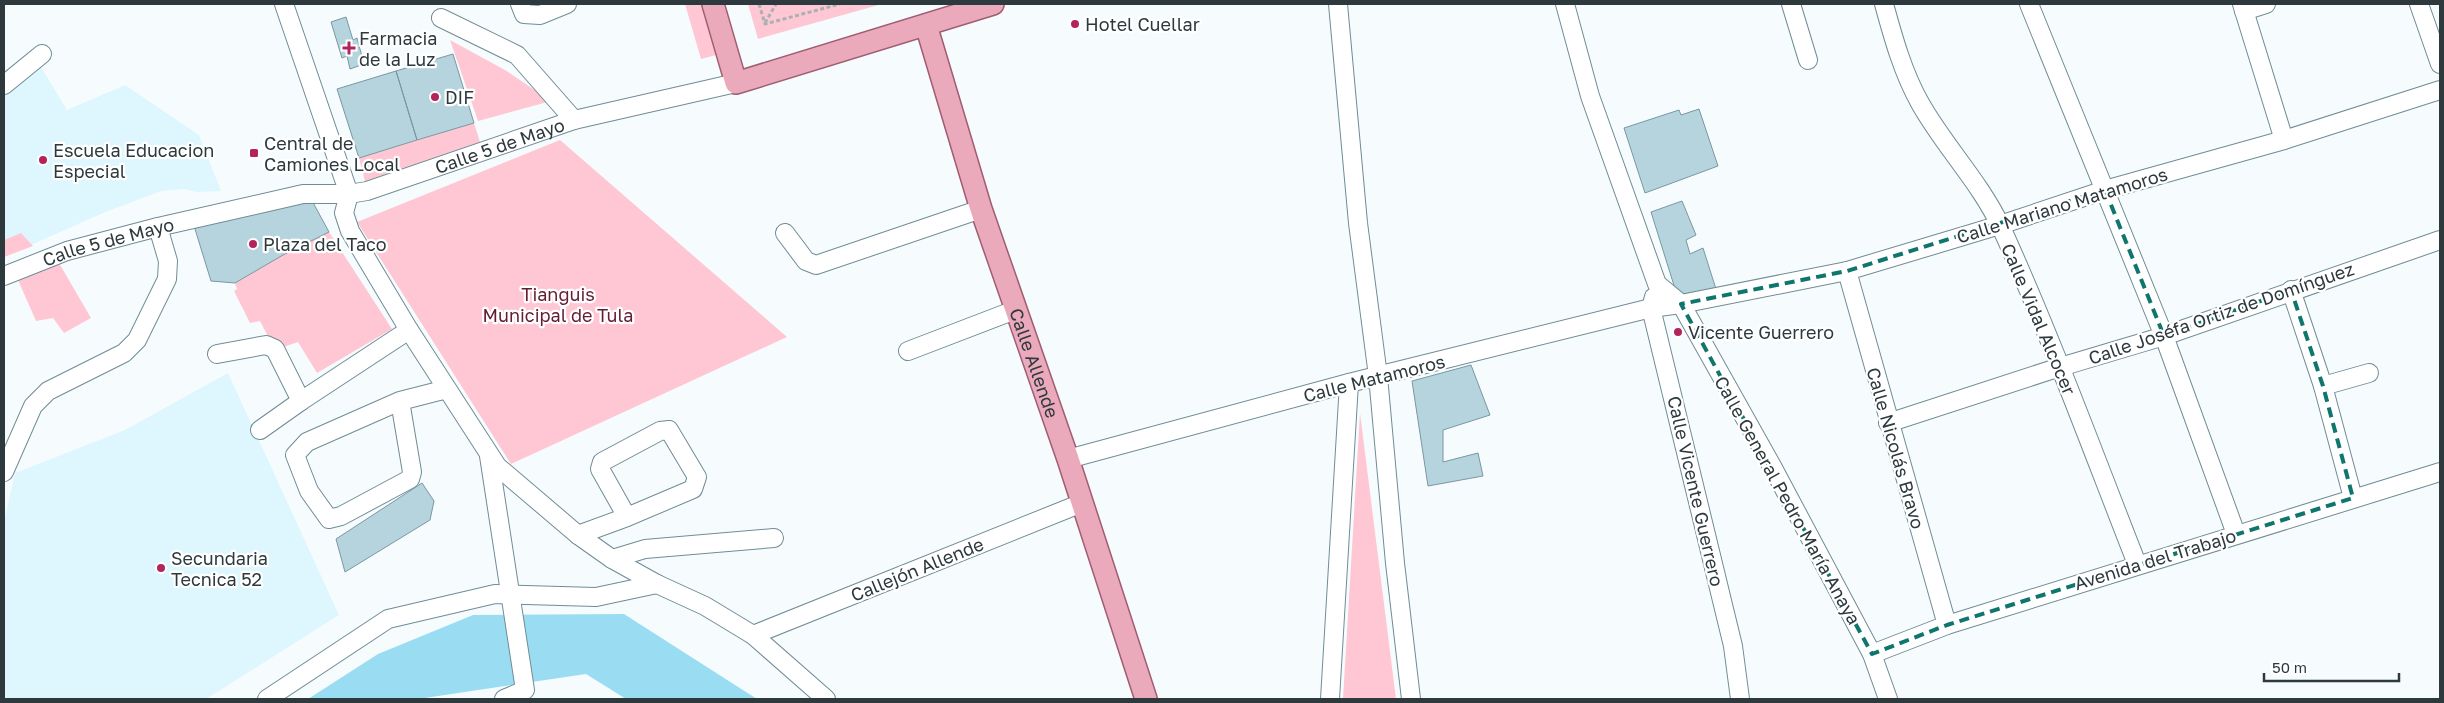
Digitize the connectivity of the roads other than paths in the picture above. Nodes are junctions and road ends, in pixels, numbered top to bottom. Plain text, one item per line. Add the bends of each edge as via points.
1 (284, 4) edge
2 (520, 4) edge
3 (567, 4) edge
4 (713, 4) edge
5 (993, 4) edge
6 (1338, 4) edge
7 (1565, 4) edge
8 (1791, 4) edge
9 (1884, 4) edge
10 (2029, 4) edge
11 (2266, 4) edge
12 (2419, 4) edge
13 (970, 7) edge
14 (2243, 7) edge
15 (441, 18) dead end
16 (926, 25) junction
17 (42, 54) dead end
18 (1808, 60) dead end
19 (2440, 64) edge
20 (736, 83) junction
21 (4, 85) edge
22 (2440, 90) edge
23 (574, 120) junction
24 (2284, 140) junction
25 (2105, 190) junction
26 (349, 194) junction
27 (981, 209) junction
28 (2000, 225) junction
29 (158, 227) junction
30 (784, 233) dead end
31 (2440, 240) edge
32 (1847, 271) junction
33 (4, 276) edge
34 (1658, 284) junction
35 (2292, 290) junction
36 (1681, 304) junction
37 (1652, 308) junction
38 (1015, 310) junction
39 (409, 330) junction
40 (2164, 336) junction
41 (908, 351) dead end
42 (217, 354) dead end
43 (2060, 367) junction
44 (2369, 373) dead end
45 (1378, 376) junction
46 (1350, 383) junction
47 (2323, 386) junction
48 (447, 389) junction
49 (301, 401) junction
50 (400, 401) junction
51 (1888, 423) junction
52 (260, 430) dead end
53 (488, 452) junction
54 (1068, 460) junction
55 (4, 472) edge
56 (2440, 472) edge
57 (2352, 498) junction
58 (1082, 503) junction
59 (627, 517) junction
60 (2236, 534) junction
61 (578, 535) junction
62 (774, 538) dead end
63 (612, 559) junction
64 (2137, 564) junction
65 (657, 584) junction
66 (511, 600) junction
67 (1947, 625) junction
68 (753, 635) junction
69 (1872, 654) junction
70 (267, 699) edge
71 (504, 699) edge
72 (826, 699) edge
73 (1146, 699) edge
74 (1330, 699) edge
75 (1411, 699) edge
76 (1740, 699) edge
77 (1888, 699) edge

1 - 26 street
2 - 3 street via 524,14 540,15
4 - 20 main road
5 - 13 main road, Calle 5 de Mayo
6 - 45 street via 1358,223
7 - 34 street via 1590,96
8 - 18 street
9 - 28 street, Calle Vidal Alcocer via 1893,39 1920,102
10 - 25 street
11 - 14 street
12 - 19 street
13 - 16 main road, Calle 5 de Mayo
14 - 24 street
15 - 23 street via 517,55
16 - 20 main road, Calle 5 de Mayo
16 - 27 main road, Calle Allende
17 - 21 street
20 - 23 street, Calle 5 de Mayo
22 - 24 street, Calle Mariano Matamoros
23 - 26 street, Calle 5 de Mayo via 367,191
24 - 25 street, Calle Mariano Matamoros
25 - 28 street, Calle Mariano Matamoros
25 - 40 street
26 - 29 street, Calle 5 de Mayo via 303,194
26 - 39 street via 344,213 350,231
27 - 30 street via 816,265 806,261
27 - 38 main road, Calle Allende
28 - 32 street, Calle Mariano Matamoros
28 - 43 street, Calle Vidal Alcocer
29 - 33 street, Calle 5 de Mayo via 67,251
29 - 55 street via 168,260 167,279 138,340 124,353 48,391 33,406
31 - 35 street, Calle Joséfa Ortiz de Domínguez
32 - 36 street, Calle Mariano Matamoros
32 - 51 street, Calle Nicolás Bravo
34 - 36 street
34 - 37 street, Calle Vicente Guerrero
35 - 40 street, Calle Joséfa Ortiz de Domínguez
35 - 47 street
36 - 37 street, Calle Matamoros
36 - 69 street, Calle General Pedro María Anaya
37 - 45 street, Calle Matamoros
37 - 76 street, Calle Vicente Guerrero via 1732,646
38 - 41 street
38 - 54 main road, Calle Allende
39 - 48 street
39 - 49 street
40 - 43 street, Calle Joséfa Ortiz de Domínguez
40 - 60 street
42 - 49 street via 266,345 274,349
43 - 51 street, Calle Joséfa Ortiz de Domínguez
43 - 64 street, Calle Vidal Alcocer
44 - 47 street
45 - 46 street, Calle Matamoros
45 - 75 street
46 - 54 street, Calle Matamoros
46 - 74 street
47 - 57 street
48 - 50 street
48 - 53 street
49 - 52 street
50 - 50 street via 307,442 295,455 309,492 329,519 341,516 410,479 412,472
51 - 67 street, Calle Nicolás Bravo
53 - 61 street via 497,466
53 - 66 street
54 - 58 main road, Calle Allende
56 - 57 street, Avenida del Trabajo
57 - 60 street, Avenida del Trabajo
58 - 68 street, Callejón Allende
58 - 73 main road, Calle Allende
59 - 59 street via 693,489 697,477 669,430 660,430 602,462 600,469
59 - 61 street
60 - 64 street, Avenida del Trabajo
61 - 63 street
62 - 63 street via 645,549
63 - 65 street
64 - 67 street, Avenida del Trabajo
65 - 66 street via 596,596
65 - 68 street via 706,606
66 - 70 street via 495,594 388,619
66 - 71 street via 525,690
67 - 69 street, Avenida del Trabajo
68 - 72 street
69 - 77 street, Calle General Pedro María Anaya

